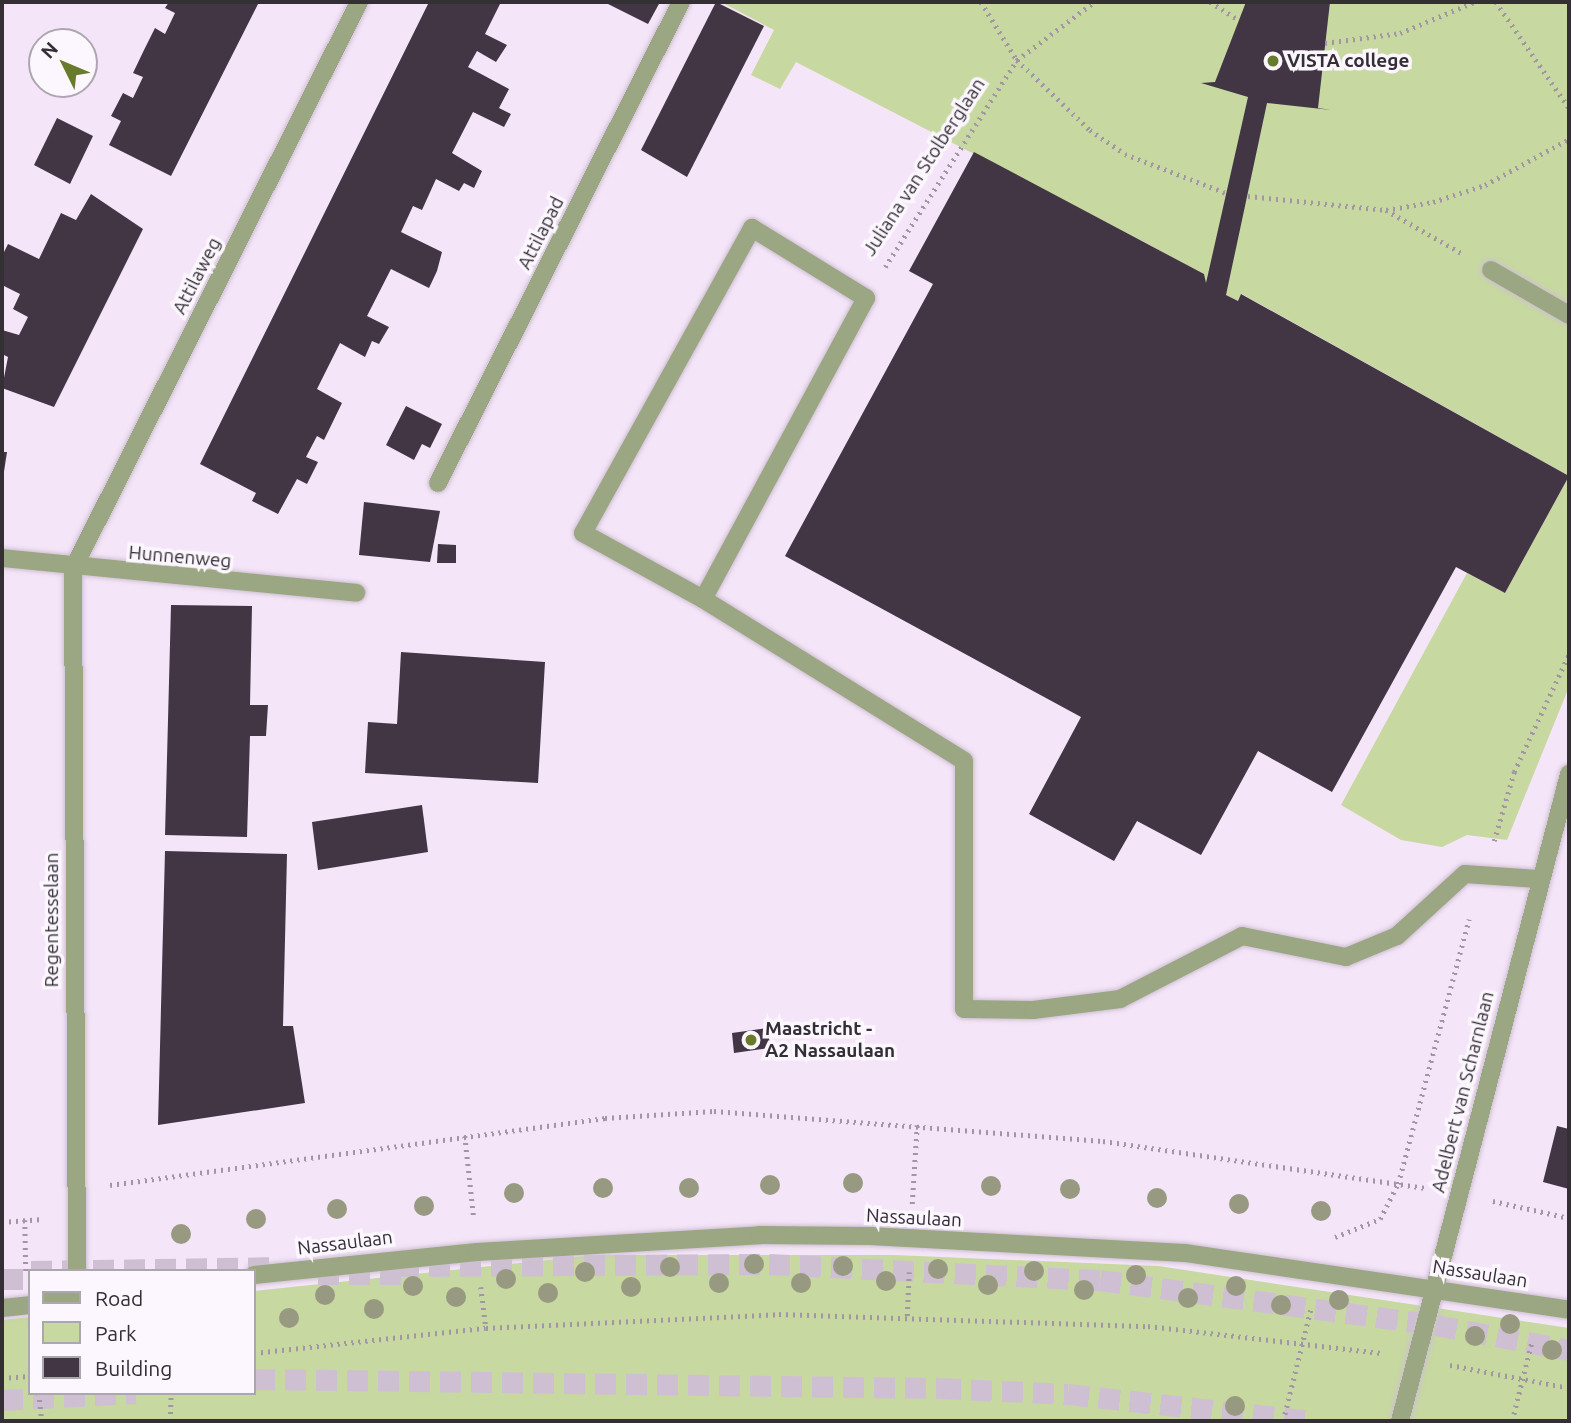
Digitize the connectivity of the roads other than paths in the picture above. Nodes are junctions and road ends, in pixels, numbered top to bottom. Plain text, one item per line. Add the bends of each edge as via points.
1 (359, 2) edge
2 (681, 2) edge
3 (1491, 270) road end
4 (1569, 315) edge
5 (438, 483) dead end
6 (2, 558) edge
7 (74, 569) junction
8 (356, 593) dead end
9 (704, 599) junction
10 (1569, 774) edge
11 (1538, 879) junction
12 (77, 1269) edge
13 (256, 1275) edge
14 (1437, 1289) junction
15 (28, 1305) edge
16 (2, 1308) edge
17 (1569, 1310) edge
18 (1400, 1421) edge

1 - 7 street, Attilaweg
2 - 5 street, Attilapad
3 - 4 street
6 - 7 street, Hunnenweg
7 - 8 street, Hunnenweg
7 - 12 street, Regentesselaan
9 - 9 street via 583,533 752,228 866,298
9 - 11 street via 964,761 964,1009 1033,1010 1121,999 1242,936 1325,957 1359,954 1397,936 1459,877 1485,873
10 - 11 street, Adelbert van Scharnlaan
11 - 14 street, Adelbert van Scharnlaan
13 - 14 street, Nassaulaan via 371,1259 760,1235 1185,1253 1320,1268
14 - 17 street, Nassaulaan
14 - 18 street, Adelbert van Scharnlaan
15 - 16 street

